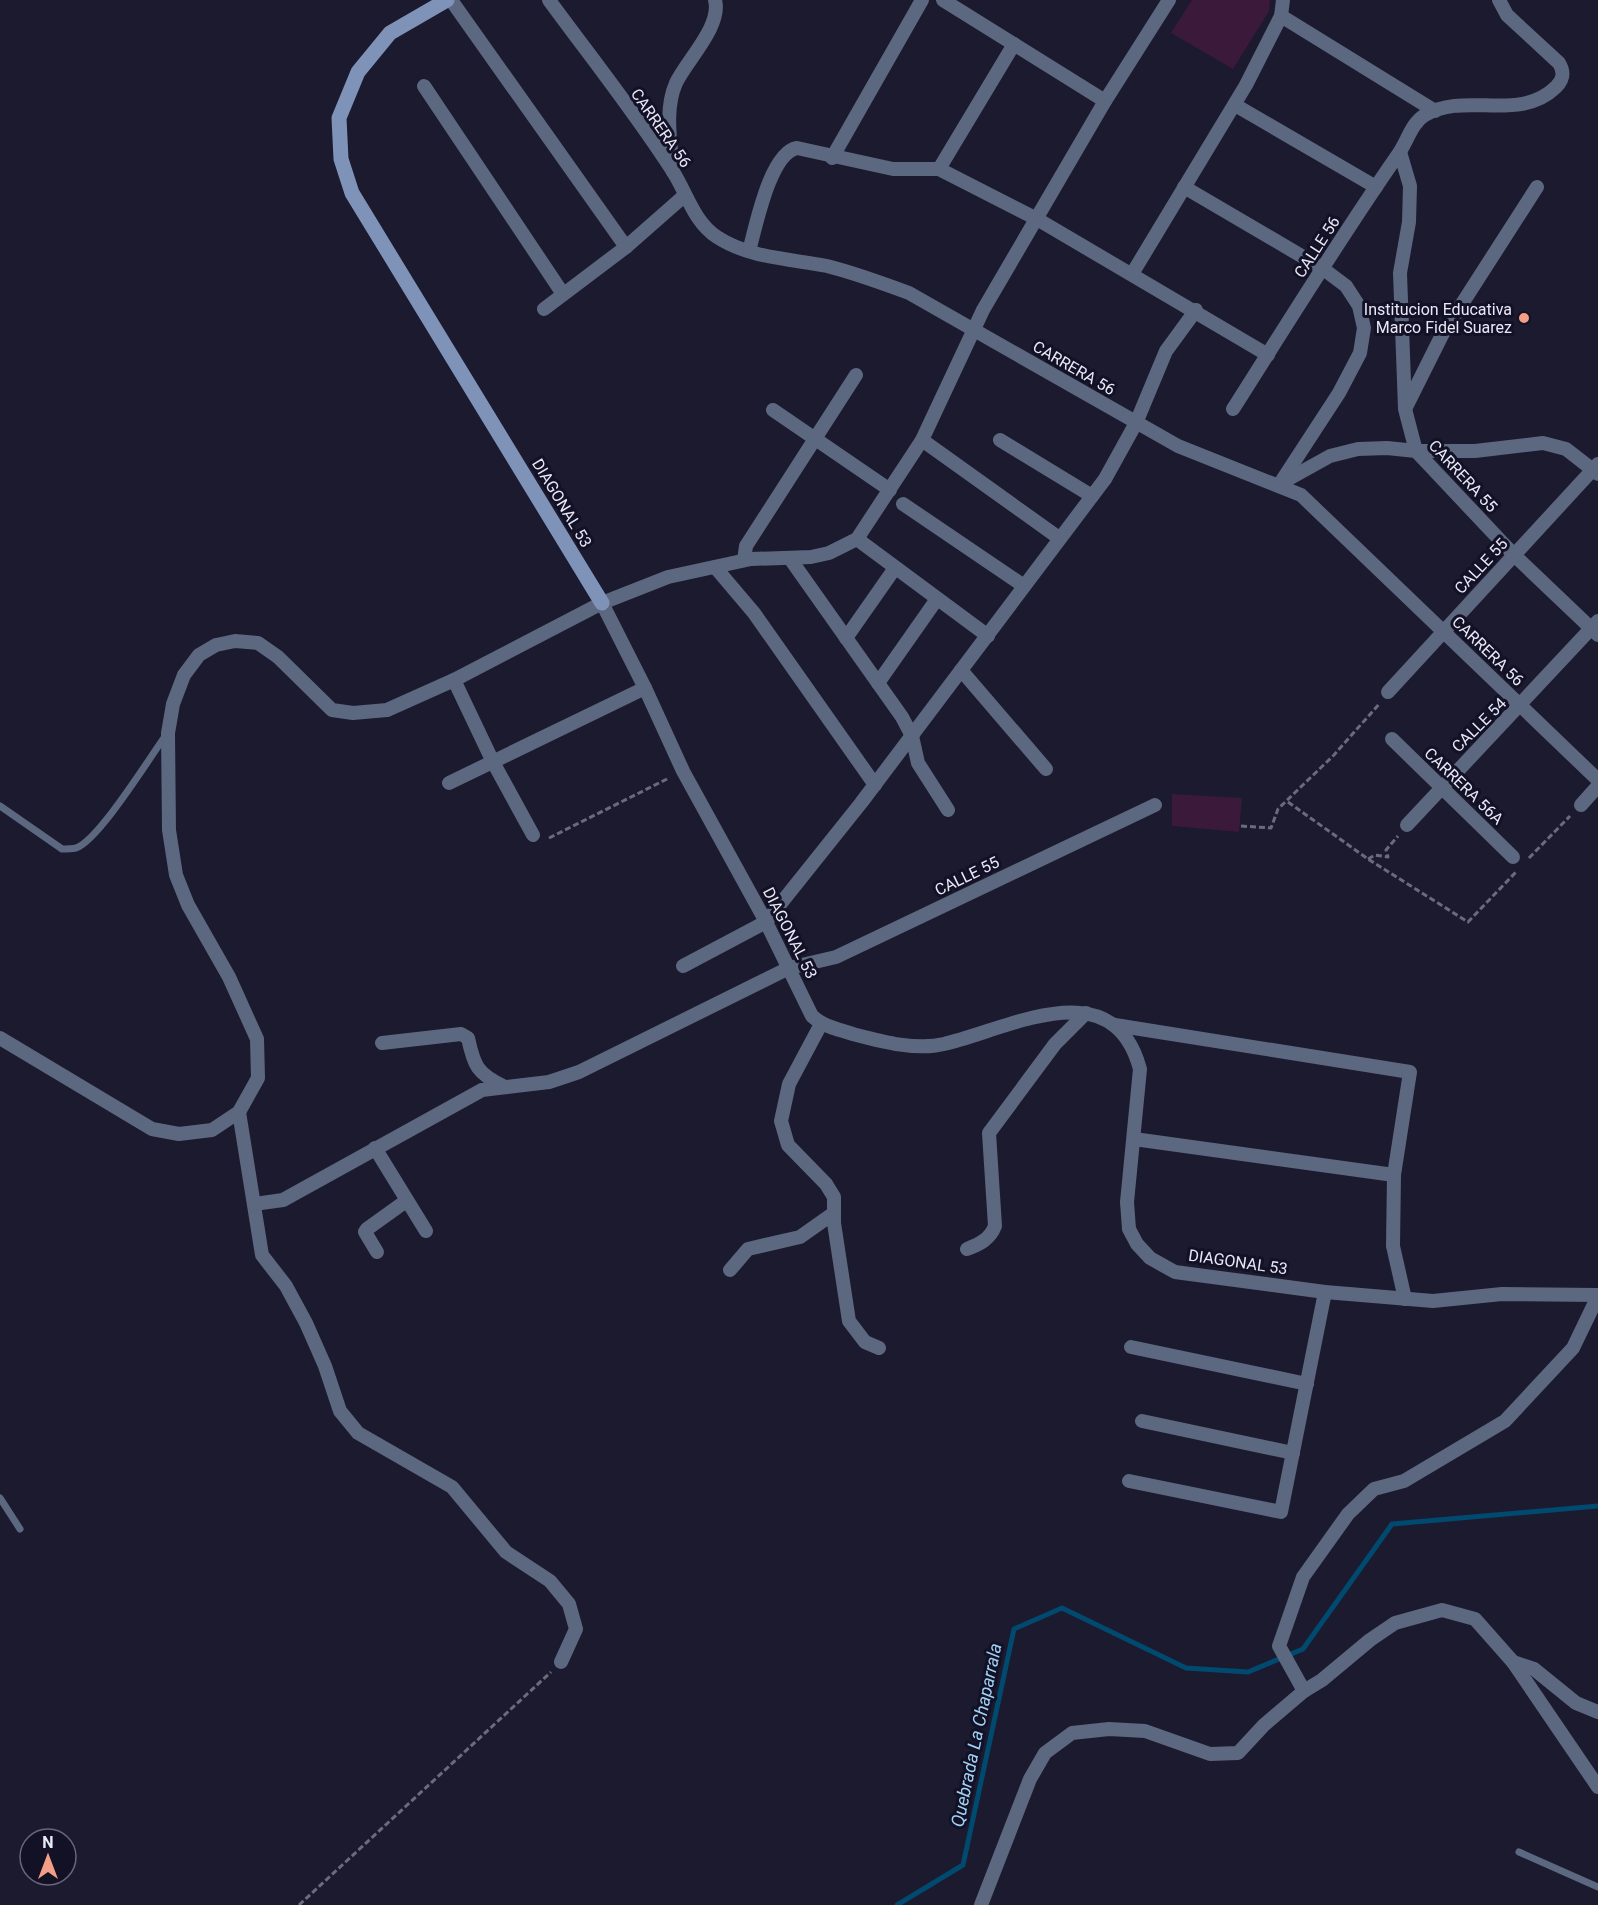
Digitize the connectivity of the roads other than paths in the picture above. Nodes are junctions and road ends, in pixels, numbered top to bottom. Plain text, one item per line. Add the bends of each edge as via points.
1 (447, 0) edge
2 (452, 0) edge
3 (549, 0) edge
4 (714, 0) edge
5 (922, 0) edge
6 (943, 0) edge
7 (1169, 0) edge
8 (1283, 0) edge
9 (1499, 0) edge
10 (1281, 16) junction
11 (1014, 44) junction
12 (424, 86) dead end
13 (1105, 101) junction
14 (1235, 105) junction
15 (1435, 111) junction
16 (1400, 152) junction
17 (832, 158) junction
18 (939, 169) junction
19 (673, 172) junction
20 (1184, 187) junction
21 (1376, 187) junction
22 (1537, 187) dead end
23 (684, 196) junction
24 (1037, 219) junction
25 (626, 247) junction
26 (749, 251) junction
27 (1322, 268) junction
28 (1132, 274) junction
29 (563, 294) junction
30 (544, 309) dead end
31 (1196, 310) junction
32 (975, 330) junction
33 (1268, 355) junction
34 (856, 375) dead end
35 (1233, 409) dead end
36 (1405, 409) junction
37 (773, 410) dead end
38 (1136, 423) junction
39 (816, 439) junction
40 (922, 440) junction
41 (1000, 440) dead end
42 (1416, 452) junction
43 (1596, 469) edge
44 (1280, 485) junction
45 (890, 490) junction
46 (1092, 496) junction
47 (903, 504) dead end
48 (1059, 538) junction
49 (857, 539) junction
50 (1514, 555) junction
51 (744, 560) junction
52 (791, 560) junction
53 (715, 567) junction
54 (895, 568) junction
55 (1024, 585) junction
56 (937, 598) junction
57 (602, 603) junction
58 (1596, 628) edge
59 (1444, 631) junction
60 (988, 636) junction
61 (846, 638) junction
62 (961, 670) junction
63 (454, 680) junction
64 (878, 683) junction
65 (645, 688) junction
66 (1388, 692) road end
67 (1521, 706) junction
68 (168, 733) junction
69 (912, 736) junction
70 (1392, 739) dead end
71 (493, 762) junction
72 (1046, 769) dead end
73 (1598, 780) edge
74 (449, 783) dead end
75 (875, 785) junction
76 (1442, 785) junction
77 (1598, 786) edge
78 (1155, 805) dead end
79 (1581, 805) road end
80 (0, 806) edge
81 (948, 810) dead end
82 (1407, 825) road end
83 (533, 835) road end
84 (1518, 864) road end
85 (765, 922) junction
86 (683, 966) dead end
87 (789, 968) junction
88 (1086, 1013) junction
89 (821, 1024) junction
90 (1115, 1025) junction
91 (0, 1038) edge
92 (382, 1043) dead end
93 (503, 1086) junction
94 (239, 1112) junction
95 (1134, 1139) junction
96 (375, 1148) junction
97 (1394, 1175) junction
98 (406, 1201) junction
99 (254, 1204) junction
100 (834, 1213) junction
101 (426, 1231) dead end
102 (967, 1249) dead end
103 (377, 1252) dead end
104 (730, 1270) dead end
105 (1325, 1292) junction
106 (1598, 1296) edge
107 (1405, 1299) junction
108 (1131, 1347) dead end
109 (879, 1348) dead end
110 (1307, 1384) junction
111 (1142, 1421) dead end
112 (1293, 1453) junction
113 (1129, 1481) dead end
114 (0, 1498) edge
115 (20, 1529) dead end
116 (561, 1662) road end
117 (1514, 1662) junction
118 (1304, 1691) junction
119 (1598, 1712) edge
120 (1598, 1787) edge
121 (1519, 1852) dead end
122 (1598, 1887) edge
123 (981, 1905) edge

1 - 57 street, DIAGONAL 53 via 390,33 358,72 339,118 341,159 352,193
2 - 25 street
3 - 19 street, CARRERA 56
4 - 19 street via 710,30 676,84 670,106
5 - 17 street
6 - 11 street
7 - 13 street
8 - 10 street
9 - 15 street via 1507,15 1559,63 1563,72 1561,82 1535,102
10 - 14 street
10 - 15 street
11 - 13 street
11 - 18 street
12 - 29 street
13 - 24 street
14 - 20 street
14 - 21 street
15 - 16 street, CALLE 56 via 1416,122
16 - 21 street, CALLE 56
16 - 36 street, CARRERA 55 via 1410,186 1409,222 1400,273
17 - 18 street via 893,169
17 - 26 street via 805,150 790,150 781,158 768,186
18 - 24 street
19 - 23 street, CARRERA 56
20 - 27 street
20 - 28 street
21 - 27 street, CALLE 56
22 - 36 street via 1442,335
23 - 25 street
23 - 26 street, CARRERA 56 via 689,207 717,237
24 - 28 street
24 - 32 street
25 - 29 street
26 - 32 street, CARRERA 56 via 869,278 909,293
27 - 33 street, CALLE 56
27 - 44 street via 1346,286 1359,306 1364,328 1360,352 1340,393
28 - 31 street
29 - 30 street
31 - 33 street
31 - 38 street via 1166,351
32 - 38 street, CARRERA 56
32 - 40 street
33 - 35 street, CALLE 56
34 - 39 street
36 - 42 street, CARRERA 55
37 - 39 street
38 - 44 street, CARRERA 56 via 1178,446
38 - 46 street
39 - 45 street
39 - 51 street via 746,546
40 - 45 street
40 - 48 street
41 - 46 street
42 - 43 street via 1475,451 1543,443 1557,445
42 - 44 street via 1358,449 1330,456
42 - 50 street, CARRERA 55
43 - 50 street, CALLE 55
44 - 59 street, CARRERA 56 via 1301,495 1320,511
45 - 49 street
46 - 48 street
47 - 55 street
48 - 55 street
49 - 52 street via 829,554
49 - 54 street
50 - 58 street, CARRERA 55
50 - 59 street, CALLE 55
51 - 52 street
51 - 53 street
52 - 61 street
53 - 57 street via 668,577
53 - 75 street via 754,613
54 - 56 street
54 - 61 street
55 - 60 street
56 - 60 street
56 - 64 street
57 - 63 street
57 - 65 street, DIAGONAL 53
58 - 67 street, CALLE 54
59 - 66 street, CALLE 55
59 - 67 street, CARRERA 56
60 - 62 street
61 - 64 street
62 - 69 street
62 - 72 street
63 - 68 street via 387,710 332,710 278,657 258,643 236,641 216,645 199,655 184,675
63 - 71 street
64 - 69 street
65 - 71 street
65 - 85 street, DIAGONAL 53 via 683,771
67 - 73 street, CARRERA 56
67 - 76 street, CALLE 54
68 - 80 lane via 131,789 77,848 62,849
68 - 94 street via 169,830 176,875 257,1039 258,1078
69 - 75 street
69 - 81 street via 918,763
70 - 76 street, CARRERA 56A
71 - 74 street
71 - 83 street
75 - 85 street
76 - 82 street, CALLE 54
76 - 84 street, CARRERA 56A
77 - 79 street
78 - 87 street, CALLE 55 via 836,957
85 - 86 street
85 - 87 street, DIAGONAL 53
87 - 89 street, DIAGONAL 53 via 812,1016
87 - 93 street, CALLE 55 via 579,1072 549,1082
88 - 89 street, DIAGONAL 53 via 1070,1010 926,1047 873,1039
88 - 90 street, DIAGONAL 53
88 - 102 street via 1055,1044 988,1133 995,1226 981,1244
89 - 100 street via 789,1084 781,1121 788,1144 834,1197
90 - 95 street, DIAGONAL 53 via 1135,1050 1140,1069
90 - 97 street via 1410,1072
91 - 94 street via 152,1129 179,1134 212,1130
92 - 93 street via 461,1034 468,1038 476,1067 486,1078
93 - 96 street, CALLE 55 via 482,1090
94 - 99 street
95 - 97 street
95 - 105 street, DIAGONAL 53 via 1127,1202 1129,1229 1150,1258 1175,1272
96 - 98 street
96 - 99 street, CALLE 55 via 283,1200
97 - 107 street via 1393,1246
98 - 101 street
98 - 103 street via 367,1229
99 - 116 street via 262,1255 286,1286 306,1323 340,1411 358,1433 452,1487 506,1552 550,1581 569,1604 576,1629
100 - 104 street via 800,1237 748,1249
100 - 109 street via 849,1321 865,1342
105 - 107 street, DIAGONAL 53
105 - 110 street
106 - 107 street, DIAGONAL 53 via 1502,1294 1432,1301
106 - 118 street via 1573,1348 1505,1421 1404,1481 1374,1489 1348,1514 1303,1577 1279,1646
108 - 110 street
110 - 112 street
111 - 112 street
112 - 113 street via 1281,1512
114 - 115 lane
117 - 118 street via 1475,1619 1442,1610 1395,1623
117 - 119 street via 1534,1669 1576,1703
117 - 120 street
118 - 123 street via 1238,1753 1210,1754 1145,1731 1072,1733 1045,1753 1030,1779
121 - 122 lane

